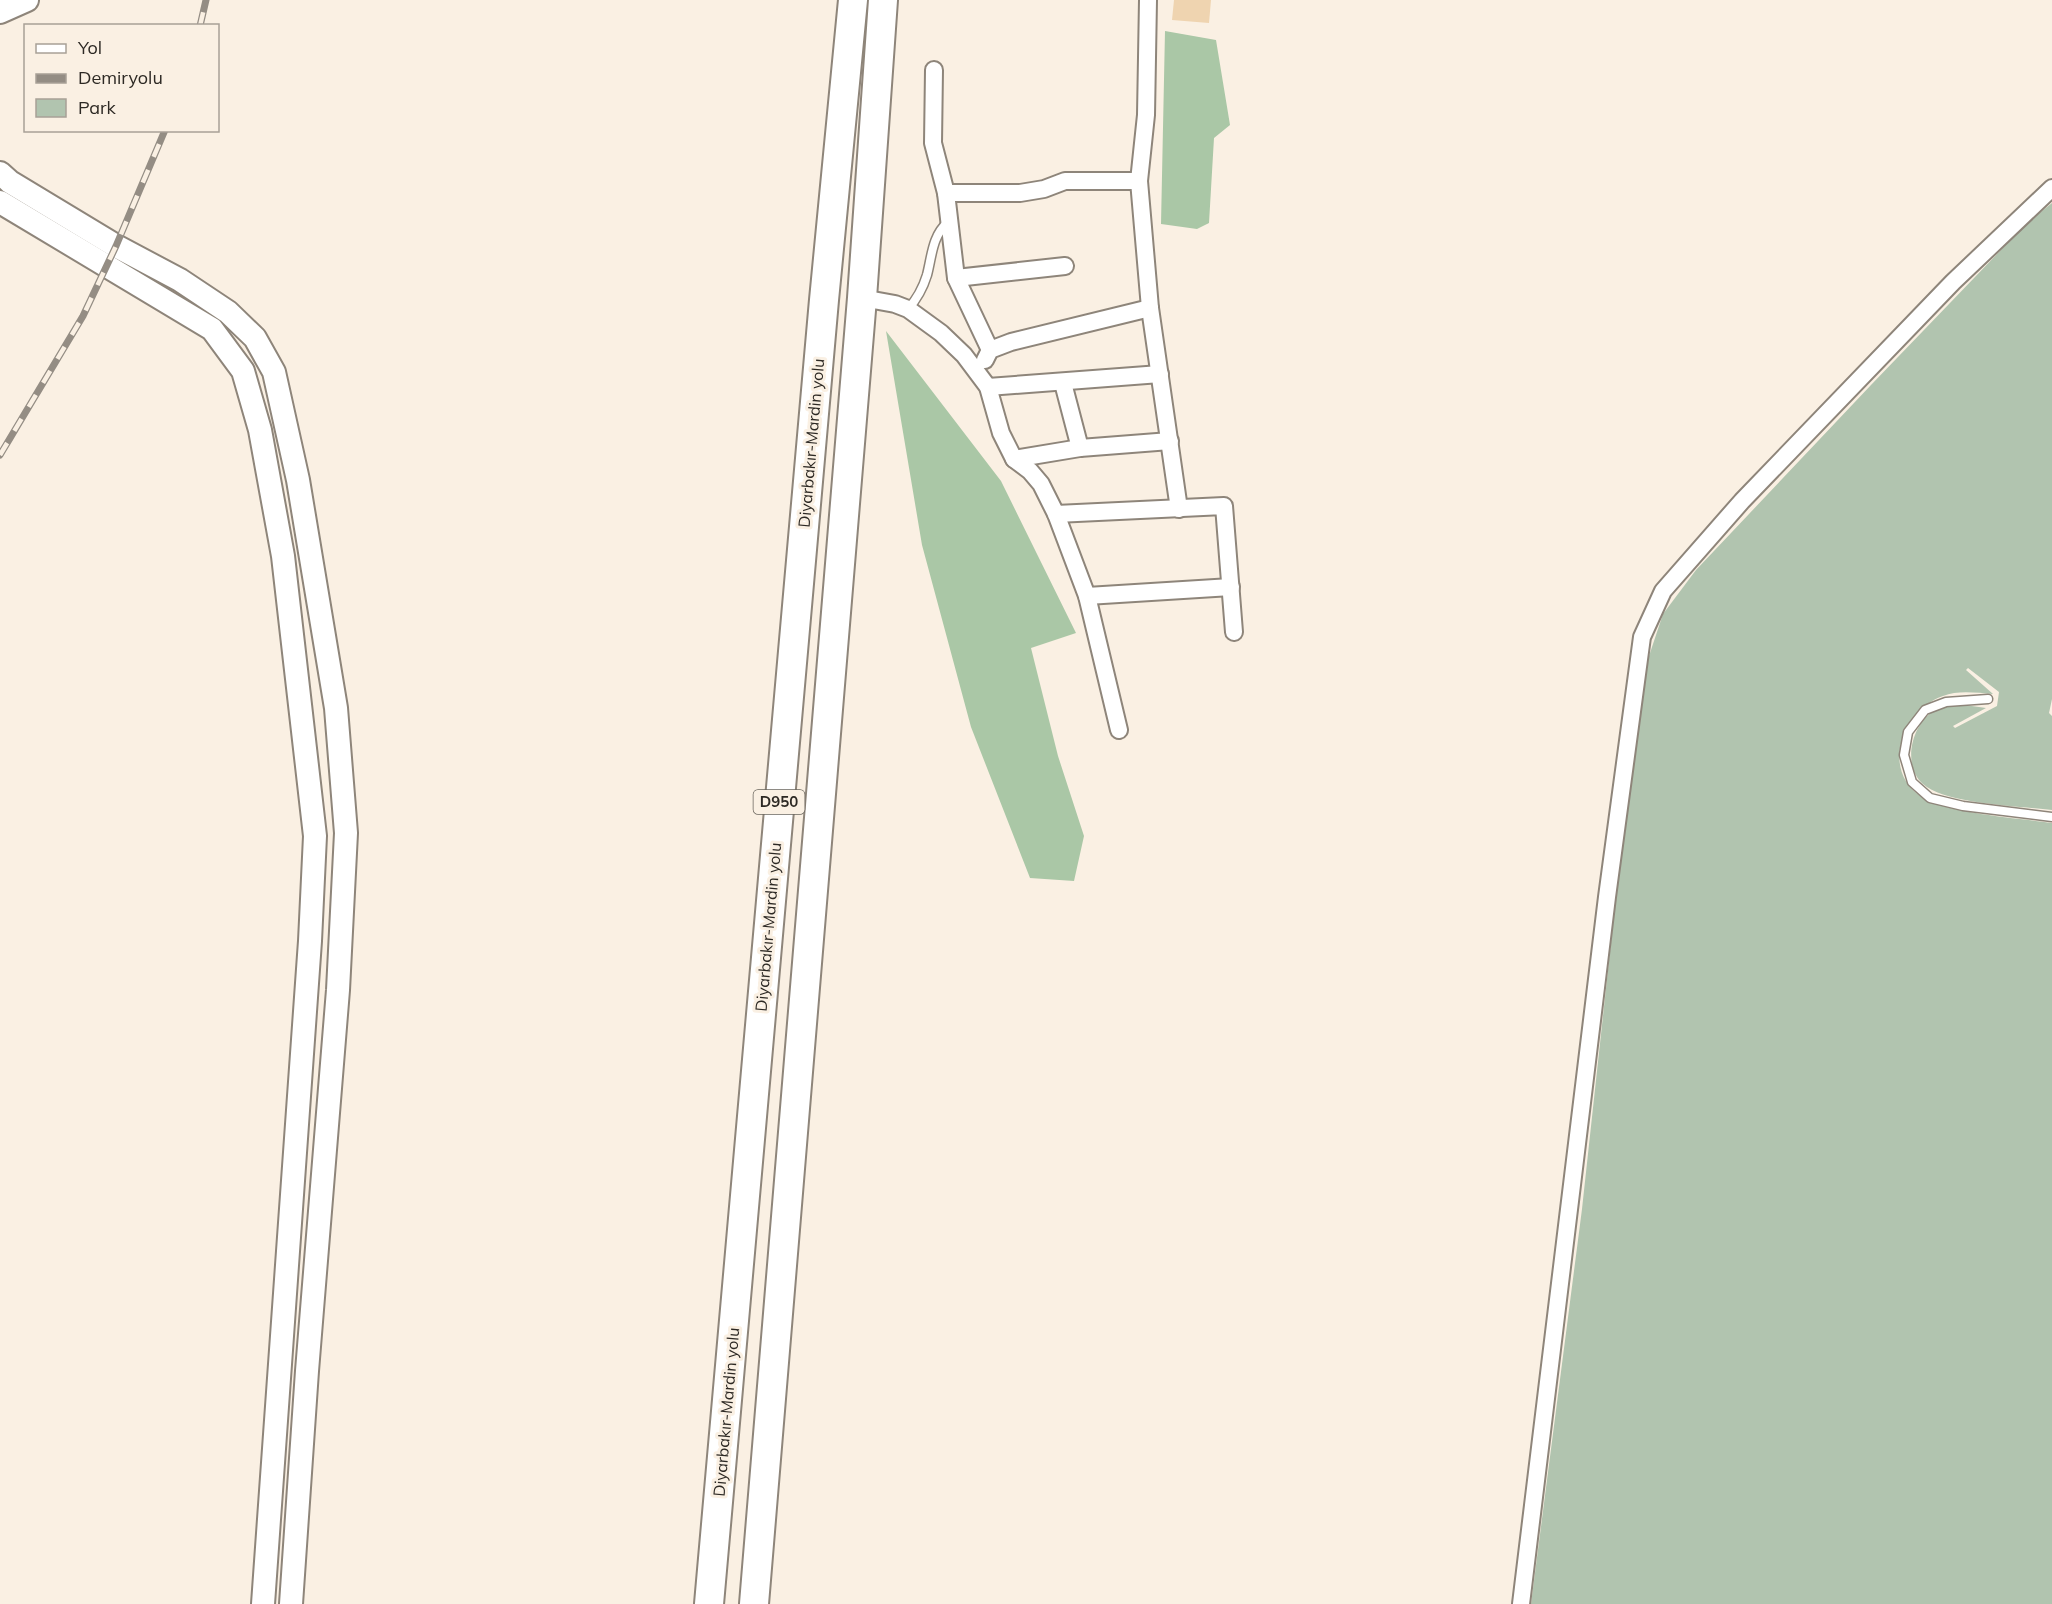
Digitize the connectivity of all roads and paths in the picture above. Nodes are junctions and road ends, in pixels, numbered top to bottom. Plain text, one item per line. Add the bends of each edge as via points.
1 (27, 0) edge
2 (853, 0) edge
3 (883, 0) edge
4 (1148, 0) edge
5 (0, 12) edge
6 (934, 70) dead end
7 (0, 173) edge
8 (1139, 181) junction
9 (2052, 188) edge
10 (946, 193) junction
11 (0, 202) edge
12 (949, 221) junction
13 (1065, 266) dead end
14 (957, 278) junction
15 (862, 298) junction
16 (1150, 308) junction
17 (908, 309) junction
18 (990, 350) junction
19 (1160, 374) junction
20 (984, 380) junction
21 (1063, 383) junction
22 (1170, 441) junction
23 (1080, 448) junction
24 (1014, 459) junction
25 (1179, 508) junction
26 (1056, 514) junction
27 (1231, 587) junction
28 (1087, 596) junction
29 (1234, 632) dead end
30 (1988, 699) dead end
31 (1119, 730) dead end
32 (2052, 817) edge
33 (263, 1604) edge
34 (291, 1604) edge
35 (709, 1604) edge
36 (754, 1604) edge
37 (1521, 1604) edge

1 - 5 street
2 - 35 highway, Diyarbakır-Mardin yolu / D950
3 - 15 highway, D950
4 - 8 street via 1146,115
6 - 10 street via 933,143
7 - 34 street via 190,287 228,312 255,338 274,372 298,480 336,708 346,833 338,990
8 - 10 street via 1065,181 1020,193
8 - 16 street
9 - 37 street via 1953,282 1742,501 1663,591 1642,637
10 - 12 street
11 - 33 street via 212,329 243,371 260,430 283,556 315,836
12 - 14 street
12 - 17 lane via 940,228 918,297
13 - 14 street
14 - 18 street
15 - 17 street
15 - 36 highway, D950
16 - 18 street
16 - 19 street
17 - 20 street via 941,333
18 - 20 street
19 - 21 street
19 - 22 street
20 - 21 street
20 - 24 street
21 - 23 street
22 - 23 street
22 - 25 street
23 - 24 street
24 - 26 street via 1035,477
25 - 26 street
25 - 27 street via 1224,506
26 - 28 street
27 - 28 street
27 - 29 street
28 - 31 street
30 - 32 lane via 1946,702 1925,710 1908,732 1904,755 1912,782 1930,798

